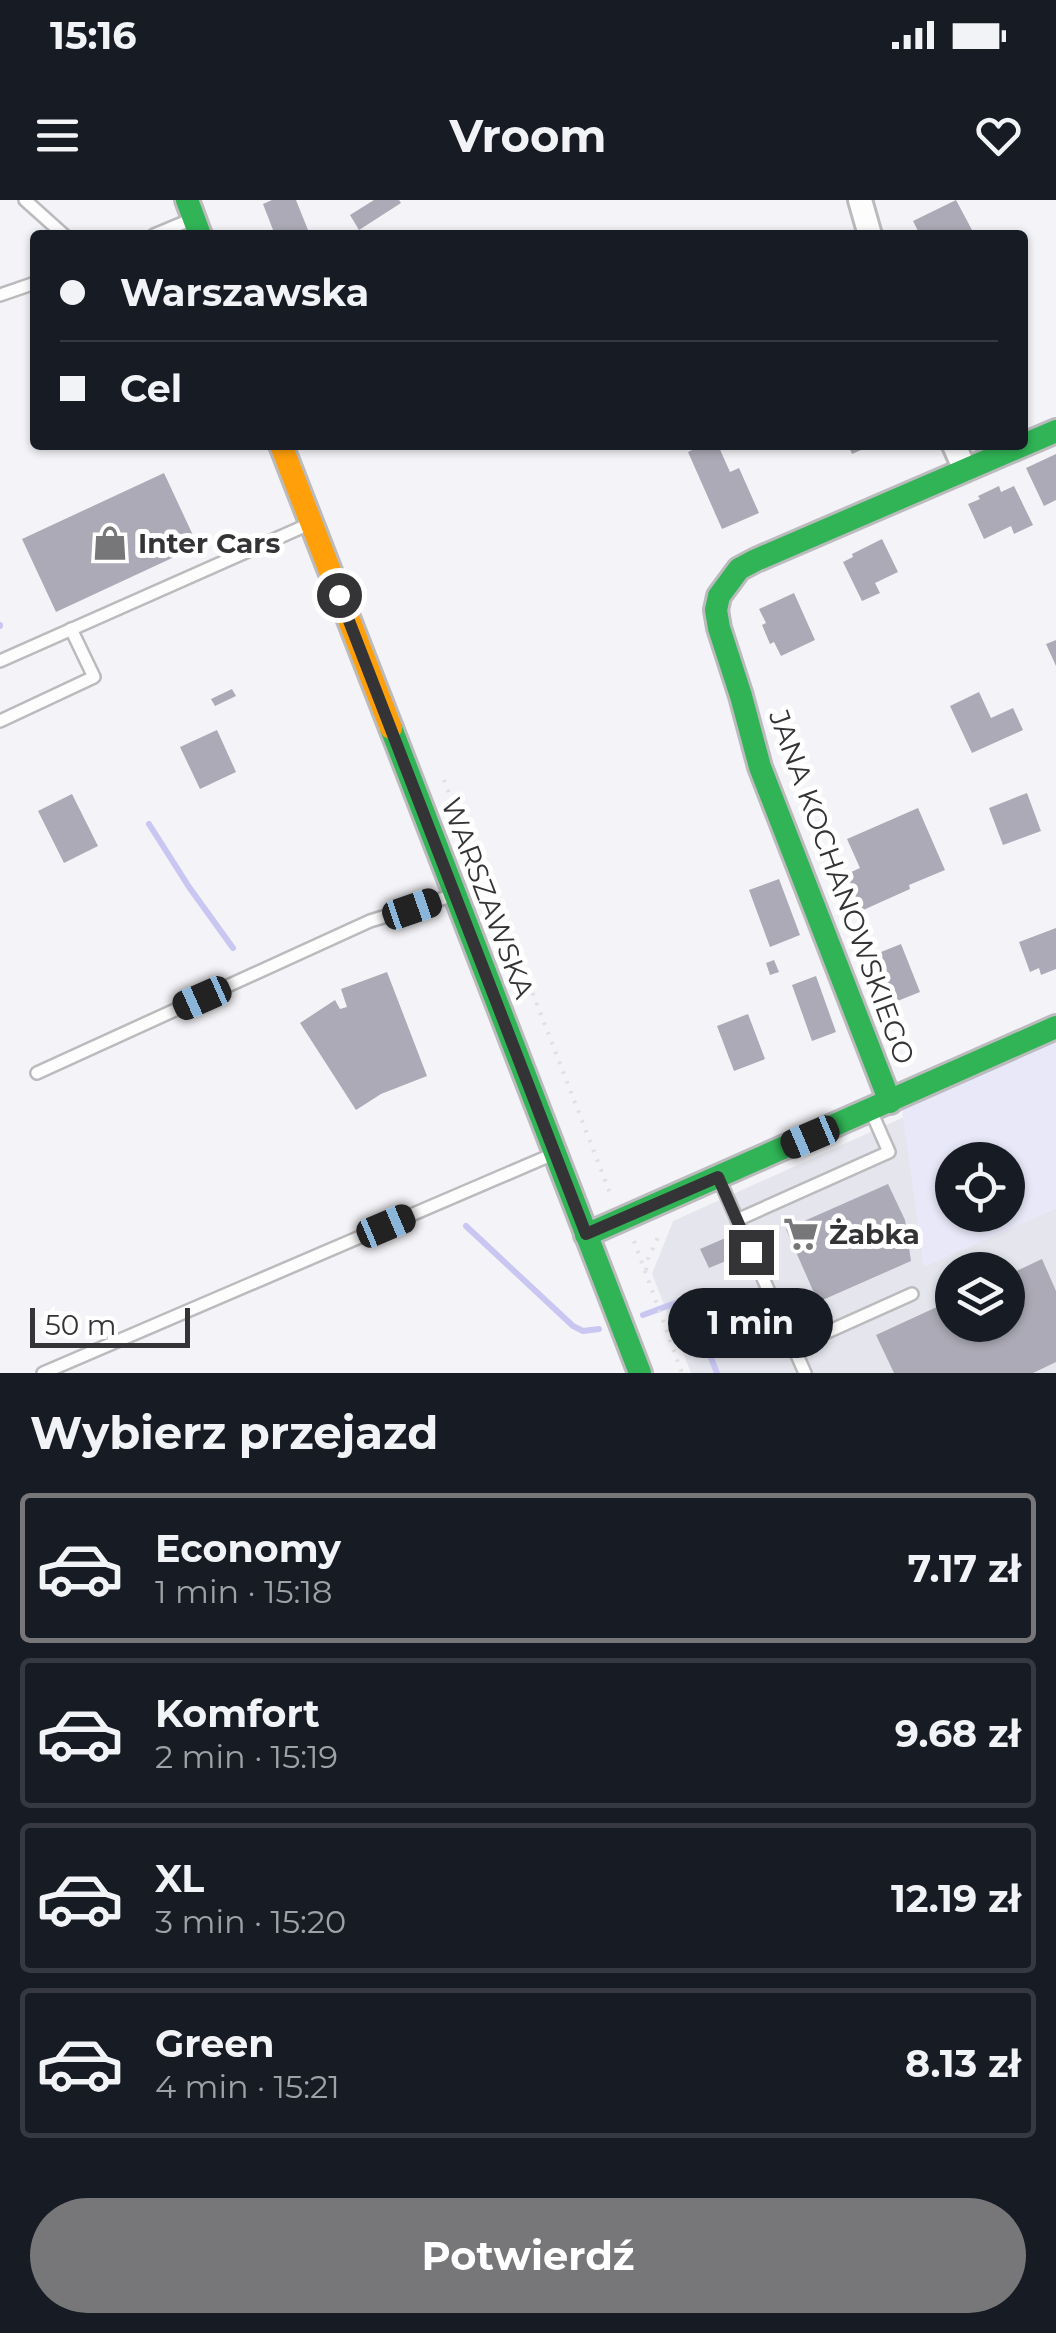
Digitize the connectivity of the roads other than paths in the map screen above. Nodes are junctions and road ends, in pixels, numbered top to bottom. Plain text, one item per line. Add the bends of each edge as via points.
1 (26, 200) edge
2 (860, 200) edge
3 (193, 218) edge
4 (59, 230) edge
5 (165, 230) edge
6 (869, 230) edge
7 (30, 285) edge
8 (0, 295) edge
9 (1056, 431) edge
10 (1028, 443) edge
11 (283, 450) edge
12 (956, 450) edge
13 (1012, 450) edge
14 (965, 470) junction
15 (311, 524) junction
16 (71, 630) junction
17 (0, 661) edge
18 (0, 720) edge
19 (454, 894) junction
20 (1056, 1028) edge
21 (36, 1073) dead end
22 (881, 1106) junction
23 (555, 1154) junction
24 (718, 1177) junction
25 (737, 1220) junction
26 (586, 1234) junction
27 (912, 1294) dead end
28 (794, 1347) junction
29 (43, 1373) edge
30 (640, 1373) edge
31 (805, 1373) edge

1 - 4 lane
2 - 6 street
3 - 5 lane
7 - 8 lane
9 - 10 street, JANA KOCHANOWSKIEGO
11 - 15 street, WARSZAWSKA
12 - 14 street
13 - 14 street, JANA KOCHANOWSKIEGO
14 - 22 street, JANA KOCHANOWSKIEGO via 756,560 729,580 716,610 760,767
15 - 16 lane
15 - 19 street, WARSZAWSKA
16 - 17 lane
16 - 18 lane via 94,677
19 - 21 lane via 370,921
19 - 23 street, WARSZAWSKA
20 - 22 street
22 - 24 street
22 - 25 lane via 888,1152
23 - 26 street, WARSZAWSKA
23 - 29 lane
24 - 25 lane
24 - 26 street
25 - 28 lane
26 - 30 street, WARSZAWSKA
27 - 28 lane
28 - 31 lane

